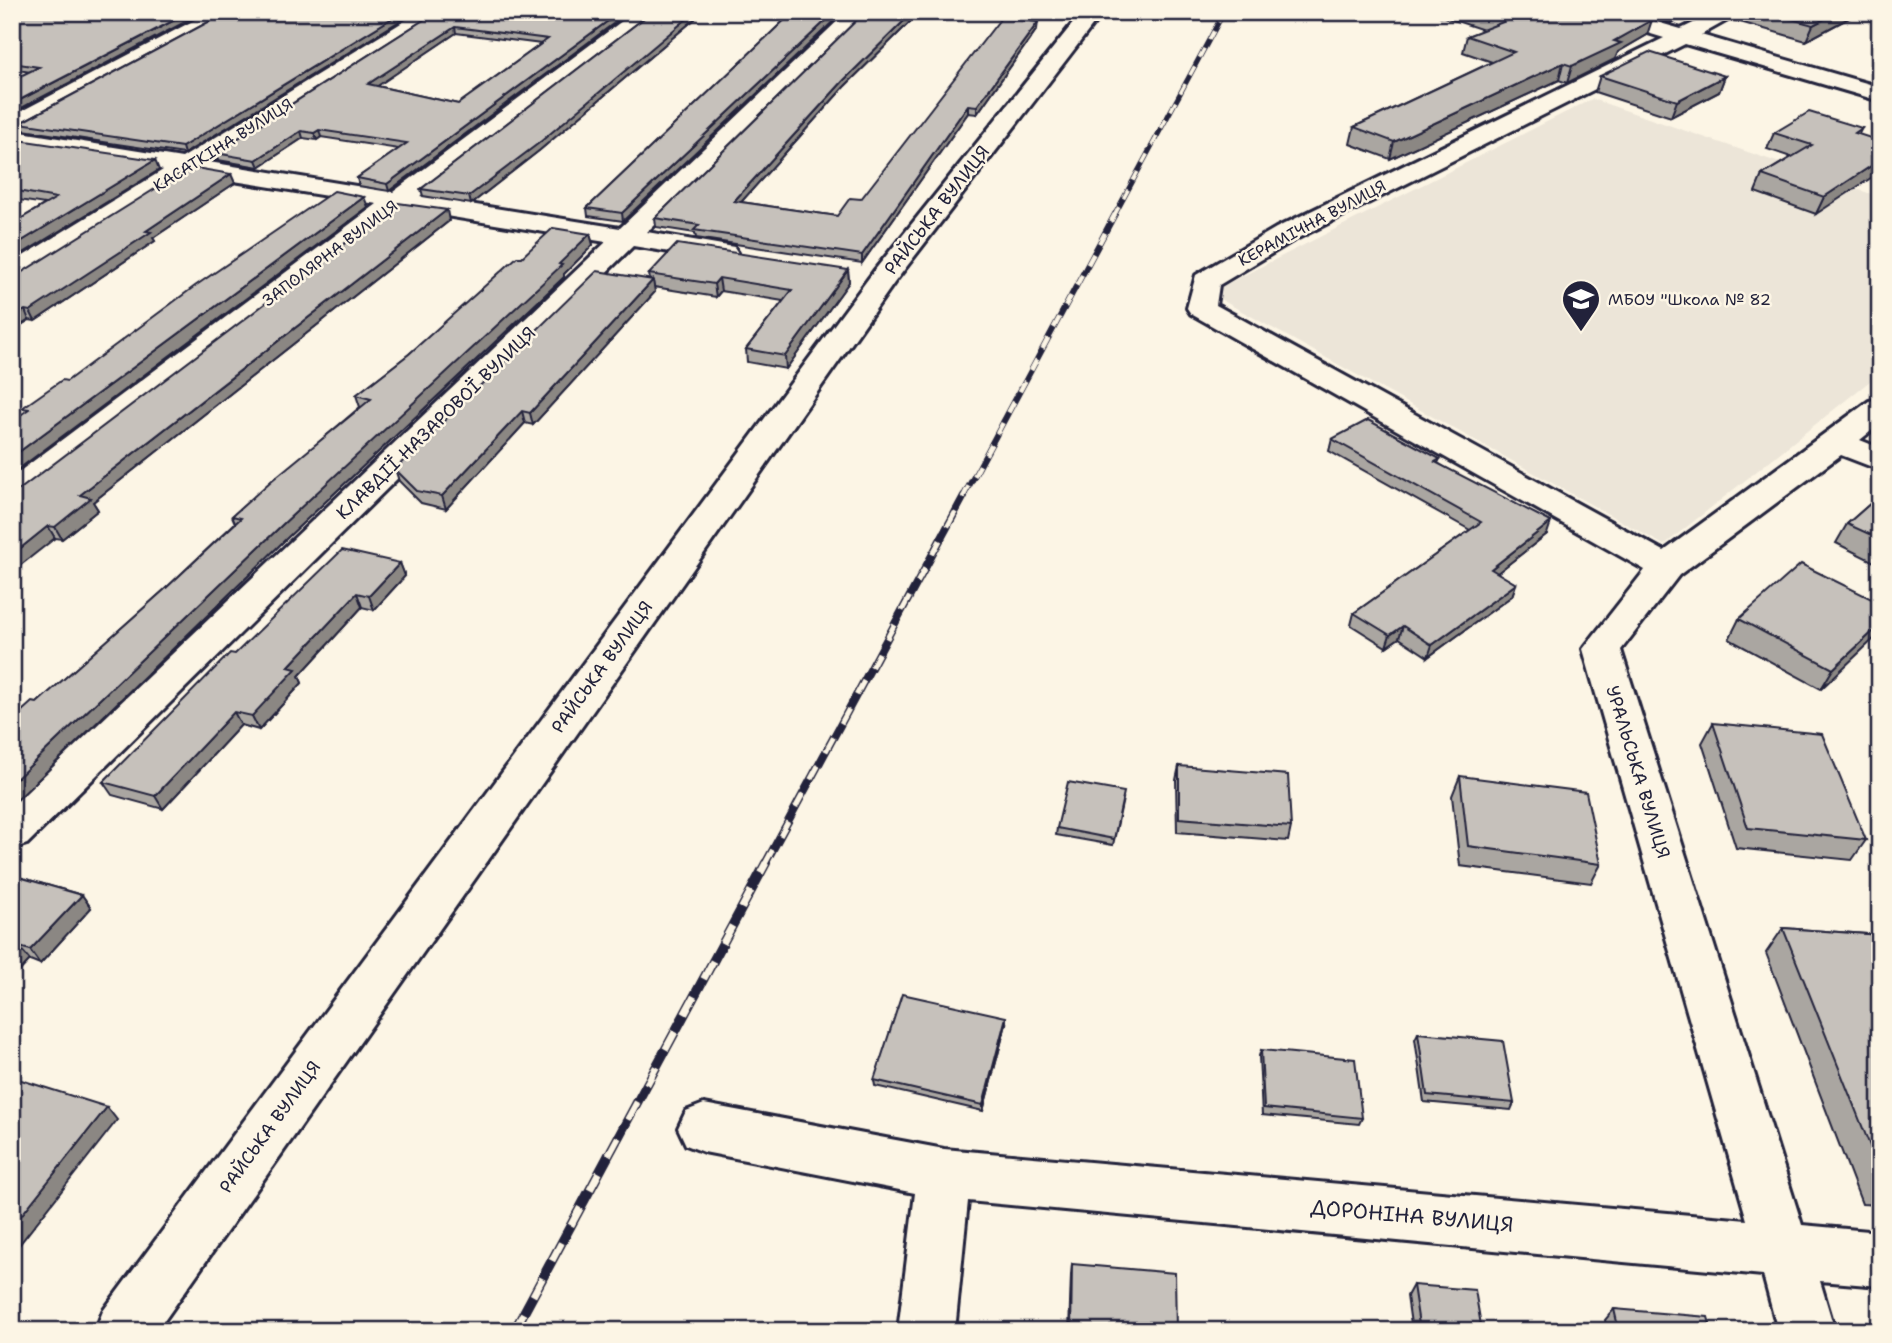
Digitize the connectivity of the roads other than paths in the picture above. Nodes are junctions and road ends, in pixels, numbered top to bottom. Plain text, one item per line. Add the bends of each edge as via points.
1 (226, 12) edge
2 (433, 12) edge
3 (648, 12) edge
4 (859, 12) edge
5 (1093, 12) edge
6 (1599, 12) edge
7 (1732, 12) edge
8 (1683, 36) junction
9 (1880, 94) edge
10 (12, 125) edge
11 (12, 138) edge
12 (191, 166) junction
13 (397, 203) junction
14 (627, 239) junction
15 (748, 257) edge
16 (12, 275) edge
17 (1880, 408) edge
18 (1838, 442) junction
19 (1880, 460) edge
20 (12, 493) edge
21 (1666, 567) junction
22 (12, 832) edge
23 (704, 1128) dead end
24 (944, 1174) junction
25 (1782, 1250) junction
26 (1880, 1259) edge
27 (123, 1331) edge
28 (926, 1331) edge
29 (1807, 1331) edge

1 - 10 street
2 - 12 street, КАСАТКІНА ВУЛИЦЯ
3 - 13 street, ЗАПОЛЯРНА ВУЛИЦЯ
4 - 14 street, КЛАВДІЇ НАЗАРОВОЇ ВУЛИЦЯ
5 - 27 street, РАЙСЬКА ВУЛИЦЯ via 870,275
6 - 8 street
7 - 8 street, КЕРАМІЧНА ВУЛИЦЯ
8 - 9 street
8 - 21 street, КЕРАМІЧНА ВУЛИЦЯ via 1285,234 1206,281 1200,308
11 - 12 street
12 - 13 street
12 - 16 street, КАСАТКІНА ВУЛИЦЯ
13 - 14 street
13 - 20 street, ЗАПОЛЯРНА ВУЛИЦЯ
14 - 15 street
14 - 22 street, КЛАВДІЇ НАЗАРОВОЇ ВУЛИЦЯ
17 - 18 street, УРАЛЬСЬКА ВУЛИЦЯ
18 - 19 street
18 - 21 street, УРАЛЬСЬКА ВУЛИЦЯ
21 - 25 street, УРАЛЬСЬКА ВУЛИЦЯ via 1602,649
23 - 24 street, ДОРОНІНА ВУЛИЦЯ
24 - 25 street, ДОРОНІНА ВУЛИЦЯ
24 - 28 street
25 - 26 street, ДОРОНІНА ВУЛИЦЯ
25 - 29 street

